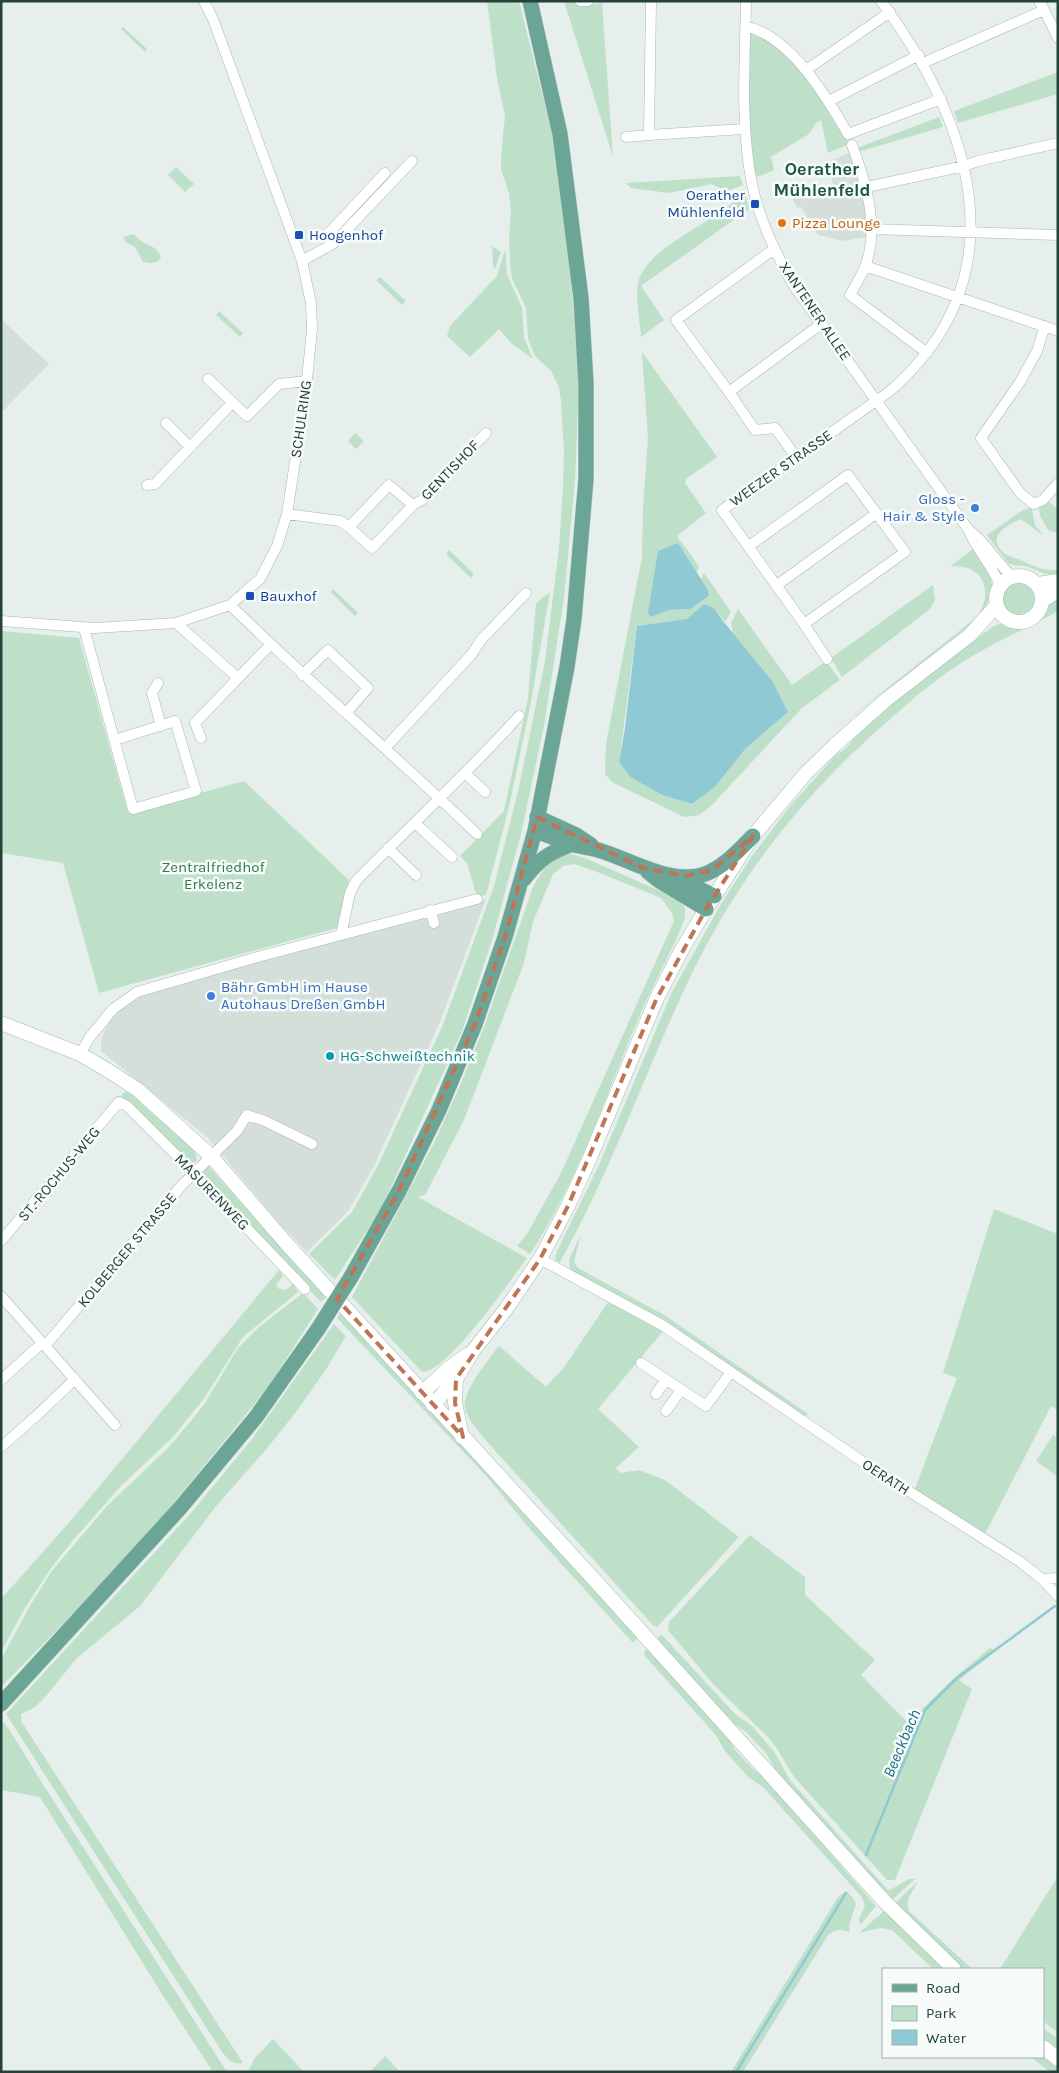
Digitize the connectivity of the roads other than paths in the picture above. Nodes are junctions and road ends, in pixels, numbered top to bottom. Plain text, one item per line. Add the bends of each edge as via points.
1 (204, 1) edge
2 (530, 1) edge
3 (580, 1) edge
4 (588, 1) edge
5 (651, 1) edge
6 (746, 1) edge
7 (881, 1) edge
8 (1042, 5) edge
9 (890, 12) junction
10 (746, 26) junction
11 (1058, 38) edge
12 (921, 59) junction
13 (806, 70) junction
14 (941, 99) junction
15 (829, 101) junction
16 (744, 129) junction
17 (650, 135) junction
18 (626, 137) dead end
19 (1058, 143) edge
20 (852, 145) dead end
21 (412, 161) dead end
22 (964, 166) junction
23 (385, 172) dead end
24 (867, 187) junction
25 (871, 229) junction
26 (969, 232) junction
27 (1058, 235) edge
28 (334, 243) junction
29 (774, 249) junction
30 (302, 261) junction
31 (865, 266) junction
32 (958, 299) junction
33 (821, 324) junction
34 (1045, 326) junction
35 (1058, 331) edge
36 (927, 353) junction
37 (208, 379) dead end
38 (307, 381) junction
39 (729, 392) junction
40 (876, 400) junction
41 (232, 403) junction
42 (166, 423) dead end
43 (486, 433) dead end
44 (190, 447) junction
45 (796, 457) junction
46 (1058, 483) edge
47 (147, 485) dead end
48 (413, 505) junction
49 (288, 514) junction
50 (877, 514) junction
51 (349, 526) junction
52 (968, 529) junction
53 (749, 546) junction
54 (1013, 576) junction
55 (1058, 581) edge
56 (1038, 584) junction
57 (777, 585) junction
58 (1000, 586) junction
59 (1058, 591) edge
60 (526, 593) dead end
61 (1043, 600) junction
62 (230, 605) junction
63 (997, 605) junction
64 (1005, 617) junction
65 (1, 621) edge
66 (176, 623) junction
67 (804, 624) junction
68 (84, 628) junction
69 (970, 635) junction
70 (270, 645) junction
71 (827, 659) dead end
72 (302, 675) junction
73 (238, 678) junction
74 (158, 683) dead end
75 (346, 713) junction
76 (519, 716) dead end
77 (161, 726) junction
78 (201, 738) dead end
79 (115, 740) junction
80 (385, 748) junction
81 (466, 774) junction
82 (485, 792) dead end
83 (439, 798) junction
84 (415, 823) junction
85 (536, 824) junction
86 (476, 834) dead end
87 (753, 836) junction
88 (572, 844) junction
89 (388, 848) junction
90 (599, 850) junction
91 (452, 857) dead end
92 (643, 868) junction
93 (667, 874) junction
94 (416, 875) dead end
95 (520, 884) junction
96 (477, 899) dead end
97 (710, 902) junction
98 (430, 910) junction
99 (434, 923) dead end
100 (341, 935) junction
101 (1, 1022) edge
102 (80, 1054) junction
103 (116, 1107) joint
104 (312, 1144) dead end
105 (210, 1155) junction
106 (193, 1172) junction
107 (1, 1241) edge
108 (540, 1259) junction
109 (305, 1289) dead end
110 (1, 1296) edge
111 (44, 1345) junction
112 (473, 1351) junction
113 (641, 1363) dead end
114 (731, 1372) junction
115 (456, 1378) junction
116 (74, 1379) junction
117 (1, 1380) edge
118 (666, 1380) junction
119 (681, 1390) junction
120 (422, 1393) junction
121 (656, 1394) dead end
122 (433, 1405) junction
123 (666, 1411) dead end
124 (115, 1424) dead end
125 (463, 1437) junction
126 (1, 1447) edge
127 (1042, 1578) junction
128 (1058, 1578) edge
129 (1058, 1596) edge
130 (1, 1704) edge
131 (953, 1968) edge
132 (1044, 2048) edge
133 (1058, 2059) edge

1 - 30 street, SCHULRING
2 - 85 main road via 563,153 581,298 586,384 586,479 574,619
3 - 4 street
5 - 17 street
6 - 10 street, XANTENER ALLEE
7 - 9 street, WEEZER STRASSE
8 - 11 street
8 - 12 street
9 - 12 street, WEEZER STRASSE
9 - 13 street
10 - 13 street via 775,40
10 - 16 street, XANTENER ALLEE
12 - 14 street, WEEZER STRASSE
12 - 15 street
13 - 15 street
14 - 15 street via 848,134
14 - 22 street, WEEZER STRASSE
16 - 17 street
16 - 29 street, XANTENER ALLEE via 752,185
17 - 18 street
19 - 22 street
20 - 24 street
21 - 28 street
22 - 24 street
22 - 26 street, WEEZER STRASSE via 970,204
23 - 28 street via 326,236
24 - 25 street
25 - 26 street
25 - 31 street
26 - 27 street
26 - 32 street, WEEZER STRASSE via 967,265
28 - 30 street
29 - 33 street, XANTENER ALLEE via 792,283
29 - 39 street via 676,320
30 - 38 street, SCHULRING via 312,310
31 - 32 street
31 - 36 street via 850,294
32 - 34 street
32 - 36 street, WEEZER STRASSE via 944,329
33 - 39 street
33 - 40 street, XANTENER ALLEE
34 - 35 street
34 - 46 street via 1037,351 1020,382 981,438 1021,494 1034,504 1044,500
36 - 40 street, WEEZER STRASSE via 904,378
37 - 41 street
38 - 41 street via 279,384 247,416
38 - 49 street, SCHULRING
39 - 45 street via 755,430 774,428
40 - 45 street, WEEZER STRASSE
40 - 52 street, XANTENER ALLEE
41 - 44 street
42 - 44 street
43 - 48 street, GENTISHOF via 422,500
44 - 47 street via 155,484
45 - 53 street, WEEZER STRASSE via 722,510
48 - 51 street, GENTISHOF via 389,484
48 - 51 street, GENTISHOF via 372,548
49 - 51 street, GENTISHOF via 330,519
49 - 62 street, SCHULRING via 277,547 260,579
50 - 53 street via 848,474
50 - 57 street
50 - 67 street via 905,552
52 - 54 street, XANTENER ALLEE
52 - 58 street, XANTENER ALLEE
53 - 57 street, WEEZER STRASSE
54 - 56 main road via 1026,577
54 - 58 main road
55 - 56 main road
56 - 61 main road
57 - 67 street, WEEZER STRASSE
58 - 63 main road
59 - 61 main road
60 - 80 street
61 - 64 main road via 1032,618 1018,622
62 - 66 street, SCHULRING
62 - 70 street
63 - 64 main road
63 - 69 main road
64 - 69 main road
65 - 68 street, SCHULRING
66 - 68 street, SCHULRING
66 - 73 street
67 - 71 street, WEEZER STRASSE
68 - 79 street
69 - 87 main road via 887,699 835,745 806,773
70 - 72 street
70 - 73 street
72 - 75 street
72 - 75 street via 328,650 368,688
73 - 78 street via 195,723
74 - 77 street via 152,693
75 - 80 street
76 - 81 street
77 - 79 street
77 - 79 street via 175,721 196,790 133,809
80 - 83 street
81 - 82 street
81 - 83 street
83 - 84 street
83 - 86 street
84 - 89 street
84 - 91 street
85 - 88 main road
85 - 90 main road via 576,834
85 - 95 main road
87 - 93 main road via 728,860 706,874
87 - 97 main road
88 - 90 main road
88 - 95 main road via 544,857
89 - 94 street
89 - 100 street via 356,882 350,893
90 - 92 main road
92 - 93 main road
92 - 97 main road via 658,880
93 - 97 main road
95 - 130 main road, bridge via 475,1024 439,1110 399,1191 318,1329 256,1417 182,1508
96 - 98 street
97 - 108 main road via 656,1000 589,1160
98 - 99 street
98 - 100 street
100 - 102 street via 137,992 113,1009
101 - 102 main road
102 - 105 main road via 138,1090
103 - 106 street, MASURENWEG via 119,1102 127,1106
103 - 107 street, ST.-ROCHUS-WEG
104 - 105 street, KOLBERGER STRASSE via 265,1120 247,1115 236,1131
105 - 106 street, KOLBERGER STRASSE
105 - 120 main road
106 - 109 street, MASURENWEG
106 - 111 street, KOLBERGER STRASSE
108 - 112 main road
108 - 114 street, OERATH via 662,1325
110 - 111 street
111 - 116 street
111 - 117 street, KOLBERGER STRASSE
112 - 115 main road
112 - 120 main road
113 - 118 street
114 - 119 street via 706,1406
114 - 127 street, OERATH
115 - 122 main road
115 - 125 main road via 455,1403
116 - 124 street
116 - 126 street via 36,1418
118 - 119 street
118 - 121 street
119 - 123 street
120 - 122 main road
122 - 125 main road
125 - 131 main road via 896,1914
127 - 128 street
127 - 129 street, OERATH
132 - 133 main road

